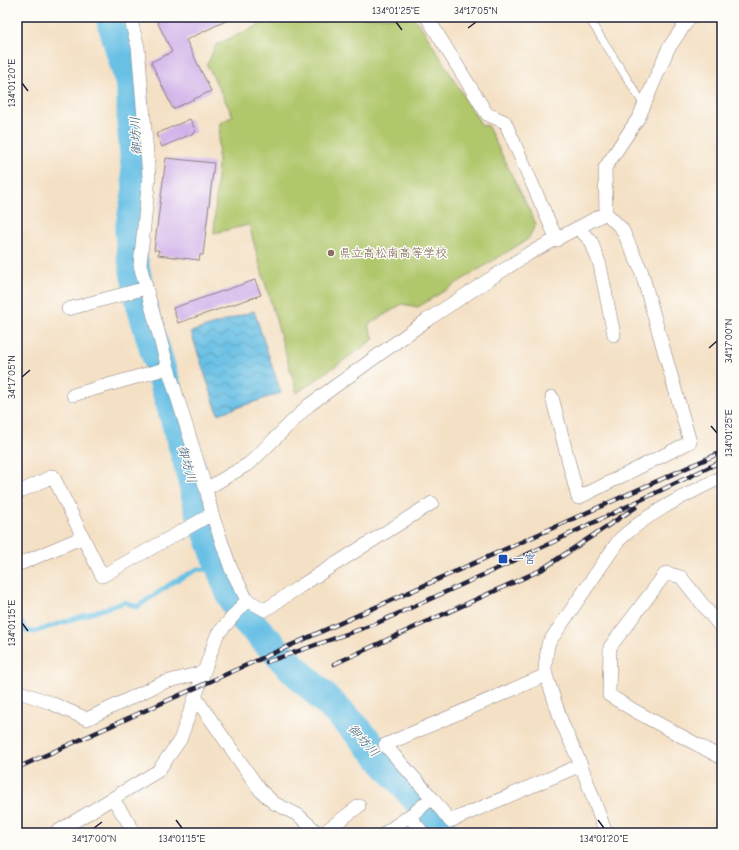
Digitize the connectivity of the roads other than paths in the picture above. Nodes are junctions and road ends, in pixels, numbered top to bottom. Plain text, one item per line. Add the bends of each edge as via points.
1 (130, 17) edge
2 (426, 17) edge
3 (588, 17) edge
4 (690, 17) edge
5 (644, 105) junction
6 (606, 213) junction
7 (578, 228) junction
8 (557, 240) junction
9 (145, 288) junction
10 (68, 309) dead end
11 (614, 335) dead end
12 (168, 368) junction
13 (73, 395) dead end
14 (552, 397) dead end
15 (722, 477) edge
16 (206, 489) junction
17 (17, 493) edge
18 (432, 503) dead end
19 (212, 514) junction
20 (83, 537) junction
21 (22, 563) dead end
22 (246, 601) junction
23 (722, 629) edge
24 (204, 672) junction
25 (546, 675) junction
26 (17, 691) edge
27 (195, 698) junction
28 (722, 758) edge
29 (581, 765) junction
30 (432, 798) junction
31 (113, 799) junction
32 (359, 806) dead end
33 (412, 814) junction
34 (54, 833) edge
35 (136, 833) edge
36 (318, 833) edge
37 (323, 833) edge
38 (385, 833) edge
39 (423, 833) edge
40 (606, 833) edge

1 - 9 street via 138,47 149,177 140,265
2 - 8 street via 487,114 505,122
3 - 5 lane
4 - 5 street via 668,49
5 - 6 street via 639,117 605,168
6 - 7 street
6 - 14 street via 622,229 641,270 690,442 578,498
7 - 8 street
7 - 11 street via 591,241 600,265
8 - 16 street via 528,254 427,320 310,406 250,463
9 - 10 street
9 - 12 street
12 - 13 street
12 - 16 street
15 - 25 street via 678,499 634,526 619,540 548,644
16 - 19 street
17 - 20 street via 53,476
18 - 22 street via 265,610
19 - 20 street via 102,576
19 - 22 street via 231,569
20 - 21 street
22 - 24 street via 217,635
23 - 28 street via 681,577 666,573 610,647 609,695
24 - 26 street via 162,683 87,720
24 - 27 street
25 - 29 street via 562,723
25 - 30 street via 385,745
27 - 31 street via 180,740 158,771
27 - 36 street via 260,790 274,803 298,815
29 - 30 street via 450,821
29 - 40 street
30 - 33 street
31 - 34 street
31 - 35 street
32 - 37 street
33 - 38 street
33 - 39 street

